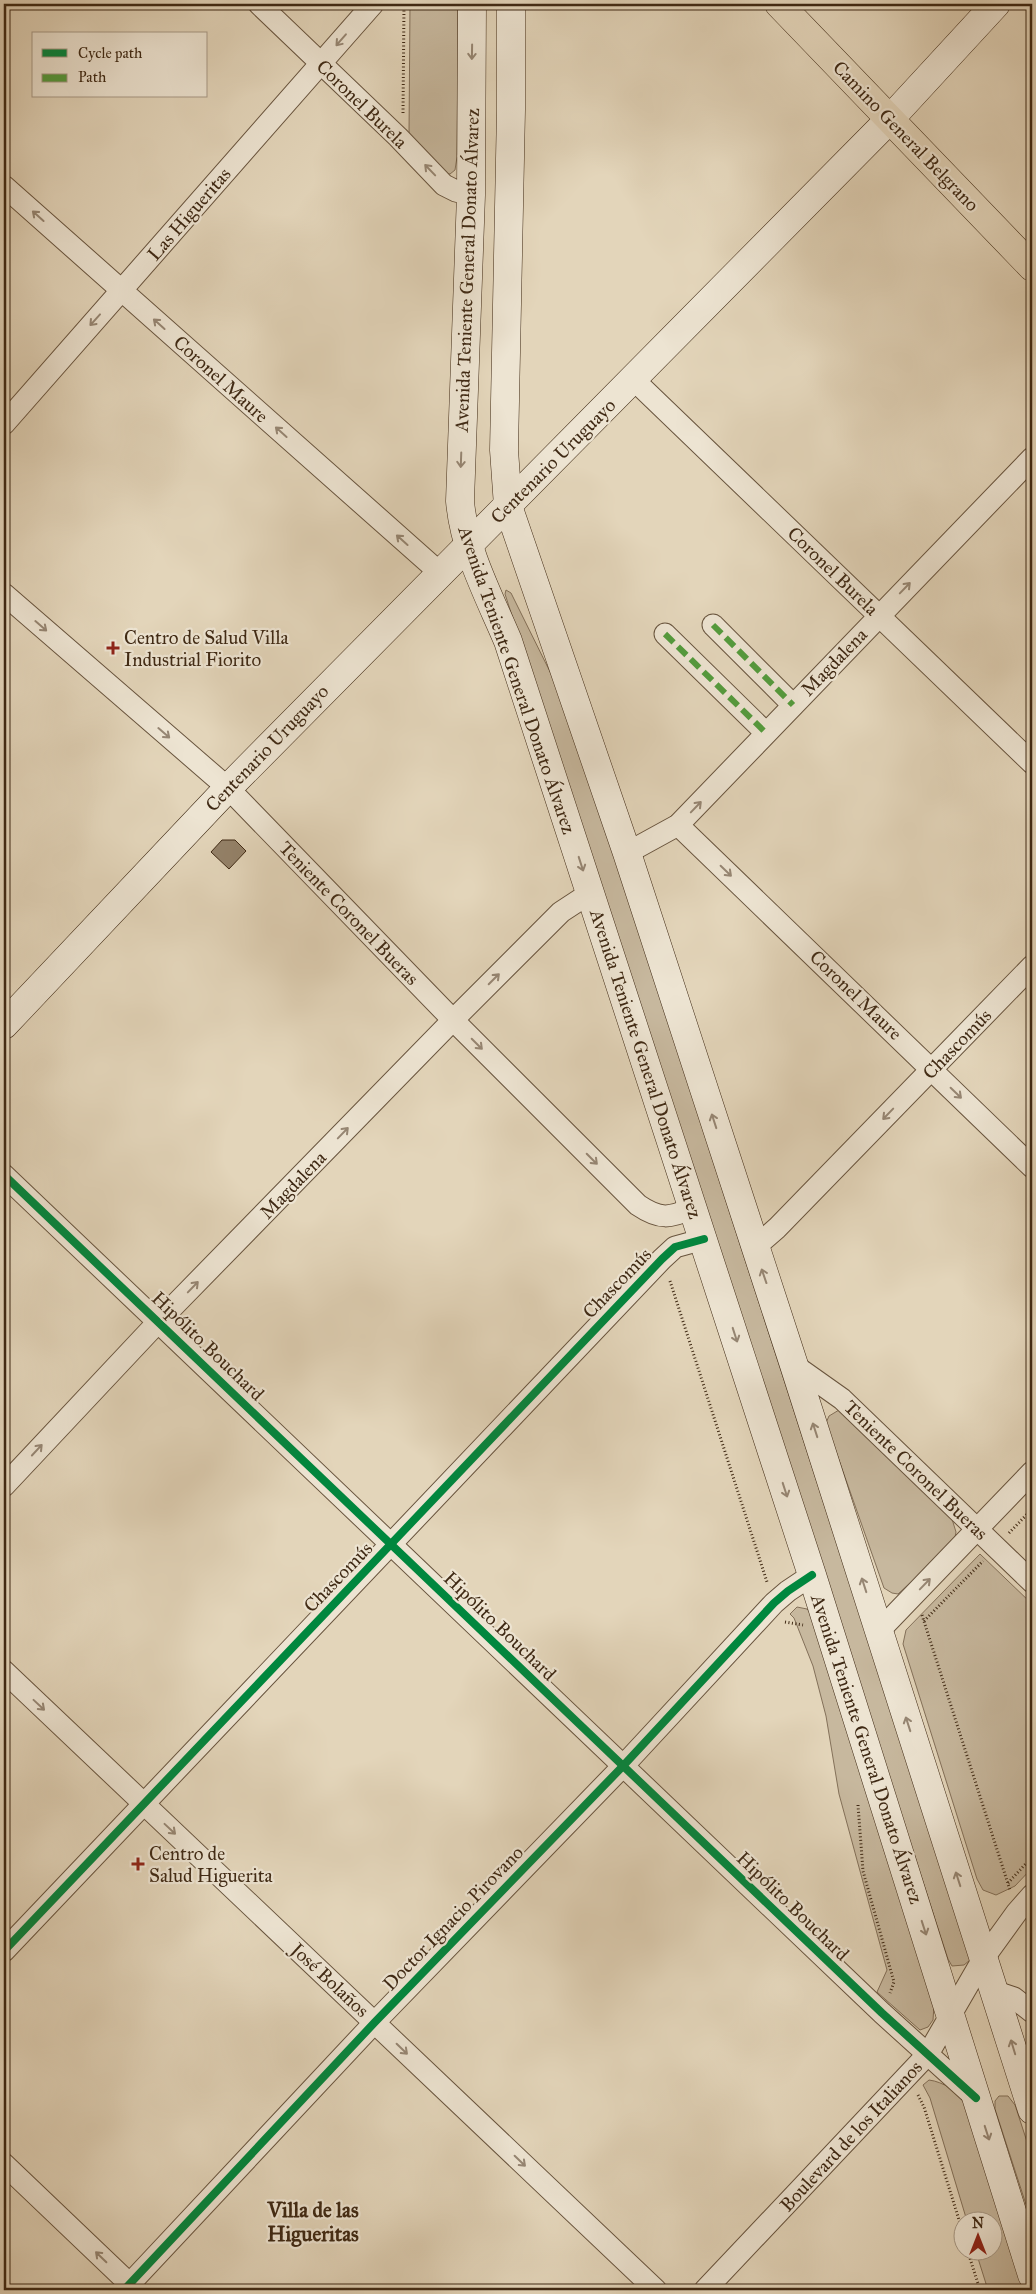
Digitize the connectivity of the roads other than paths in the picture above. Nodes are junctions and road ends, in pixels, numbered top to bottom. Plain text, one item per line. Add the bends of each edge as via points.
1 (259, 4) edge
2 (373, 4) edge
3 (472, 4) edge
4 (511, 4) edge
5 (779, 4) edge
6 (996, 4) edge
7 (320, 64) junction
8 (890, 119) junction
9 (4, 186) edge
10 (471, 195) junction
11 (1032, 267) edge
12 (121, 291) junction
13 (633, 380) junction
14 (4, 424) edge
15 (1032, 458) edge
16 (508, 506) junction
17 (468, 545) junction
18 (439, 572) junction
19 (4, 594) edge
20 (879, 615) junction
21 (713, 625) dead end
22 (665, 634) dead end
23 (793, 705) junction
24 (766, 733) junction
25 (1032, 763) edge
26 (228, 788) junction
27 (678, 825) junction
28 (627, 853) junction
29 (590, 894) junction
30 (1032, 966) edge
31 (453, 1020) junction
32 (4, 1024) edge
33 (932, 1069) junction
34 (1032, 1167) edge
35 (4, 1175) edge
36 (693, 1208) junction
37 (659, 1216) junction
38 (704, 1239) junction
39 (754, 1248) junction
40 (668, 1254) junction
41 (159, 1322) junction
42 (794, 1365) junction
43 (1032, 1472) edge
44 (4, 1486) edge
45 (978, 1528) junction
46 (391, 1544) junction
47 (812, 1575) junction
48 (1032, 1582) edge
49 (879, 1632) junction
50 (4, 1672) edge
51 (623, 1766) junction
52 (144, 1804) junction
53 (1032, 1895) edge
54 (4, 1951) edge
55 (983, 1958) junction
56 (996, 1992) junction
57 (1032, 2012) edge
58 (952, 2013) junction
59 (374, 2022) junction
60 (928, 2054) junction
61 (976, 2098) junction
62 (1032, 2110) edge
63 (4, 2164) edge
64 (1032, 2275) edge
65 (130, 2288) edge
66 (656, 2290) edge
67 (705, 2290) edge

1 - 7 street, Coronel Burela
2 -> 7 street, Las Higueritas
3 -> 10 main road, Avenida Teniente General Donato Álvarez
4 - 16 main road, Avenida Teniente General Donato Álvarez via 504,450
5 - 8 main road, Camino General Belgrano
6 - 8 main road, Centenario Uruguayo
10 -> 7 street, Coronel Burela via 444,185
7 - 12 street, Las Higueritas
8 - 11 main road, Camino General Belgrano
8 - 13 main road, Centenario Uruguayo
12 -> 9 street, Coronel Maure
10 -> 17 main road, Avenida Teniente General Donato Álvarez via 460,501 461,522
12 -> 14 street, Las Higueritas
18 -> 12 street, Coronel Maure
13 - 16 main road, Centenario Uruguayo
13 - 20 street, Coronel Burela
20 -> 15 street, Magdalena
16 - 17 main road, Centenario Uruguayo
16 - 28 main road, Avenida Teniente General Donato Álvarez
17 - 18 main road, Centenario Uruguayo
17 -> 29 main road, Avenida Teniente General Donato Álvarez via 508,641
18 - 26 main road, Centenario Uruguayo
19 -> 26 street, Teniente Coronel Bueras
20 - 23 street, Magdalena
20 - 25 street, Coronel Burela
21 - 23 street
22 - 24 street
23 - 24 street, Magdalena
27 -> 24 street, Magdalena
26 - 31 street, Teniente Coronel Bueras
26 - 32 main road, Centenario Uruguayo
27 - 28 street, Magdalena
27 -> 33 street, Coronel Maure
39 -> 28 main road, Avenida Teniente General Donato Álvarez
31 -> 29 street, Magdalena via 561,912
29 - 36 main road, Avenida Teniente General Donato Álvarez
30 - 33 street, Chascomús
31 -> 37 street, Teniente Coronel Bueras via 638,1205
41 -> 31 street, Magdalena
33 -> 34 street, Coronel Maure
33 -> 39 street, Chascomús
35 - 41 street, Hipólito Bouchard
36 - 37 street via 675,1216
36 - 38 main road, Avenida Teniente General Donato Álvarez
37 - 40 street
38 - 40 street, Chascomús
38 -> 47 main road, Avenida Teniente General Donato Álvarez
42 -> 39 main road, Avenida Teniente General Donato Álvarez
40 - 46 street, Chascomús
44 -> 41 street, Magdalena
41 - 46 street, Hipólito Bouchard
42 - 45 street, Teniente Coronel Bueras via 842,1399
49 -> 42 main road, Avenida Teniente General Donato Álvarez
43 - 45 street
45 - 48 street, Teniente Coronel Bueras
49 -> 45 street
46 - 51 street, Hipólito Bouchard
46 - 52 street, Chascomús
47 - 51 street, Doctor Ignacio Pirovano via 774,1603
47 -> 58 main road, Avenida Teniente General Donato Álvarez
55 -> 49 main road, Avenida Teniente General Donato Álvarez
50 -> 52 street, José Bolaños
51 - 59 street, Doctor Ignacio Pirovano
51 - 60 street, Hipólito Bouchard
52 - 54 street, Chascomús
52 -> 59 street, José Bolaños
53 - 55 street, Boulevard de los Italianos
55 - 56 main road, Avenida Teniente General Donato Álvarez
55 - 58 street, Boulevard de los Italianos
56 - 57 street via 1014,1998
62 -> 56 main road, Avenida Teniente General Donato Álvarez
58 - 60 street, Boulevard de los Italianos
58 - 61 main road, Avenida Teniente General Donato Álvarez
59 - 65 street, Doctor Ignacio Pirovano
59 -> 66 street, José Bolaños
60 - 61 street, Hipólito Bouchard
60 - 67 street, Boulevard de los Italianos
61 -> 64 main road, Avenida Teniente General Donato Álvarez
65 -> 63 street

